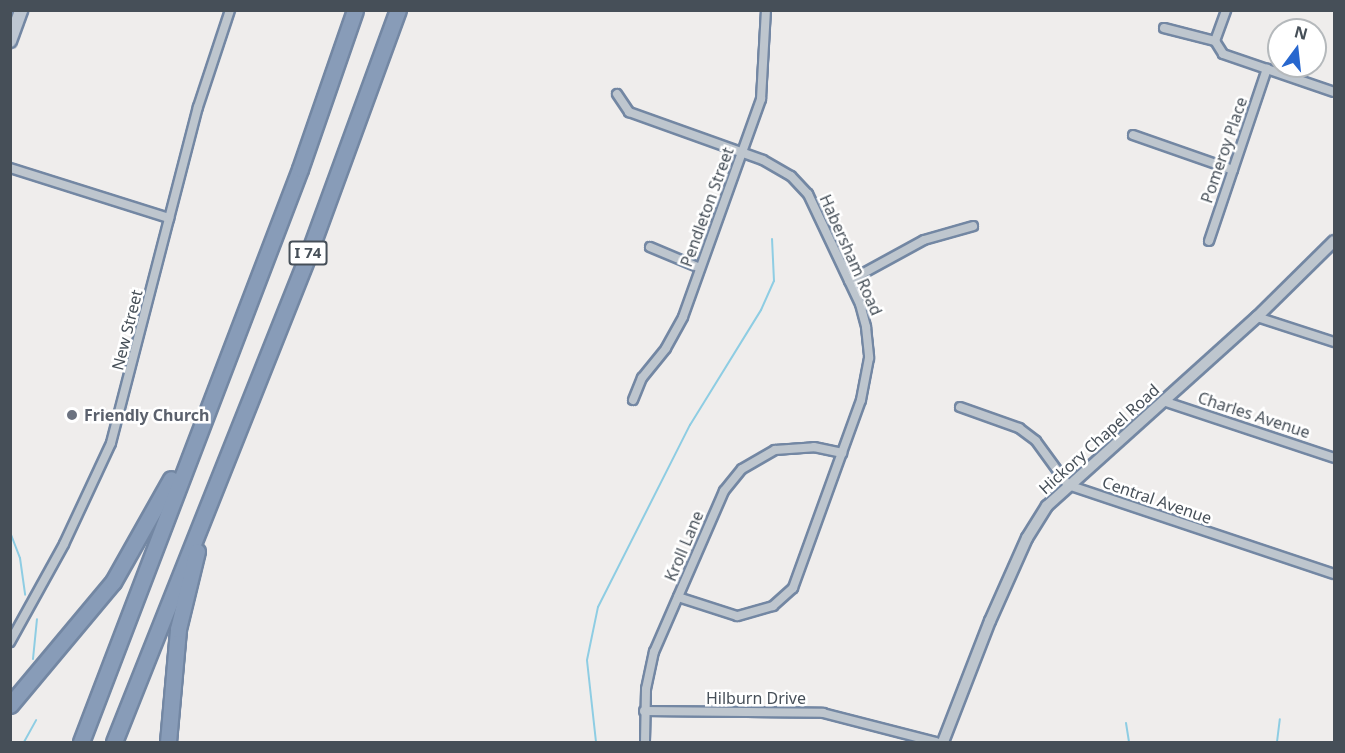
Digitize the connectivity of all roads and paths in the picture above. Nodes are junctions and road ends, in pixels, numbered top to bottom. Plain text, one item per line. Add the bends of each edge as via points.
1 (21, 10) edge
2 (230, 10) edge
3 (345, 10) edge
4 (355, 10) edge
5 (391, 10) edge
6 (398, 10) edge
7 (766, 10) edge
8 (1227, 10) edge
9 (1164, 28) dead end
10 (10, 41) edge
11 (1215, 41) junction
12 (381, 52) junction
13 (336, 66) junction
14 (1267, 69) edge
15 (1267, 72) edge
16 (1294, 78) edge
17 (1335, 92) edge
18 (617, 94) dead end
19 (1133, 135) dead end
20 (742, 153) junction
21 (10, 168) edge
22 (1233, 170) junction
23 (169, 218) junction
24 (973, 226) dead end
25 (1209, 241) dead end
26 (1335, 241) edge
27 (650, 247) dead end
28 (700, 268) junction
29 (849, 281) junction
30 (1257, 317) junction
31 (1335, 342) edge
32 (212, 396) junction
33 (633, 400) dead end
34 (1163, 400) junction
35 (960, 407) dead end
36 (227, 451) junction
37 (842, 453) junction
38 (1335, 458) edge
39 (1068, 485) junction
40 (1335, 574) edge
41 (678, 597) junction
42 (10, 642) edge
43 (10, 705) edge
44 (644, 711) junction
45 (81, 742) edge
46 (114, 742) edge
47 (168, 742) edge
48 (645, 742) edge
49 (936, 742) edge
50 (943, 742) edge

1 - 10 main road
2 - 23 street, New Street via 198,108
3 - 13 highway via 336,42
4 - 13 highway, I 74
5 - 12 highway, I 74
6 - 12 highway
7 - 20 street, Pendleton Street via 761,99
8 - 11 street
9 - 11 street
11 - 14 street via 1223,54
12 - 36 highway, I 74 via 309,250
13 - 32 highway, I 74
15 - 22 street, Pomeroy Place
16 - 17 street
18 - 20 street, Habersham Road via 629,112
19 - 22 street
20 - 28 street, Pendleton Street
20 - 29 street, Habersham Road via 791,176 808,194
21 - 23 street
22 - 25 street, Pomeroy Place
23 - 42 street, New Street via 111,443 64,544
24 - 29 street via 924,240
26 - 30 street, Hickory Chapel Road
27 - 28 street
28 - 33 street, Pendleton Street via 672,338 642,378
29 - 37 street, Habersham Road via 866,327 869,358 861,400
30 - 31 street
30 - 34 street, Hickory Chapel Road
32 - 43 highway via 194,421 169,485 113,582
32 - 45 highway, I 74
34 - 38 street, Charles Avenue
34 - 39 street, Hickory Chapel Road
35 - 39 street via 1018,428 1036,441
36 - 46 highway, I 74
36 - 47 highway via 225,478 198,550 178,629
37 - 41 street, Kroll Lane via 787,447 742,469 723,491
37 - 41 street, Habersham Road via 793,588 783,599 762,611 737,616
39 - 40 street, Central Avenue
39 - 50 street, Hickory Chapel Road via 1047,506 1027,538
41 - 44 street, Kroll Lane via 654,652
44 - 48 street, Kroll Lane
44 - 49 street, Hilburn Drive via 823,714

